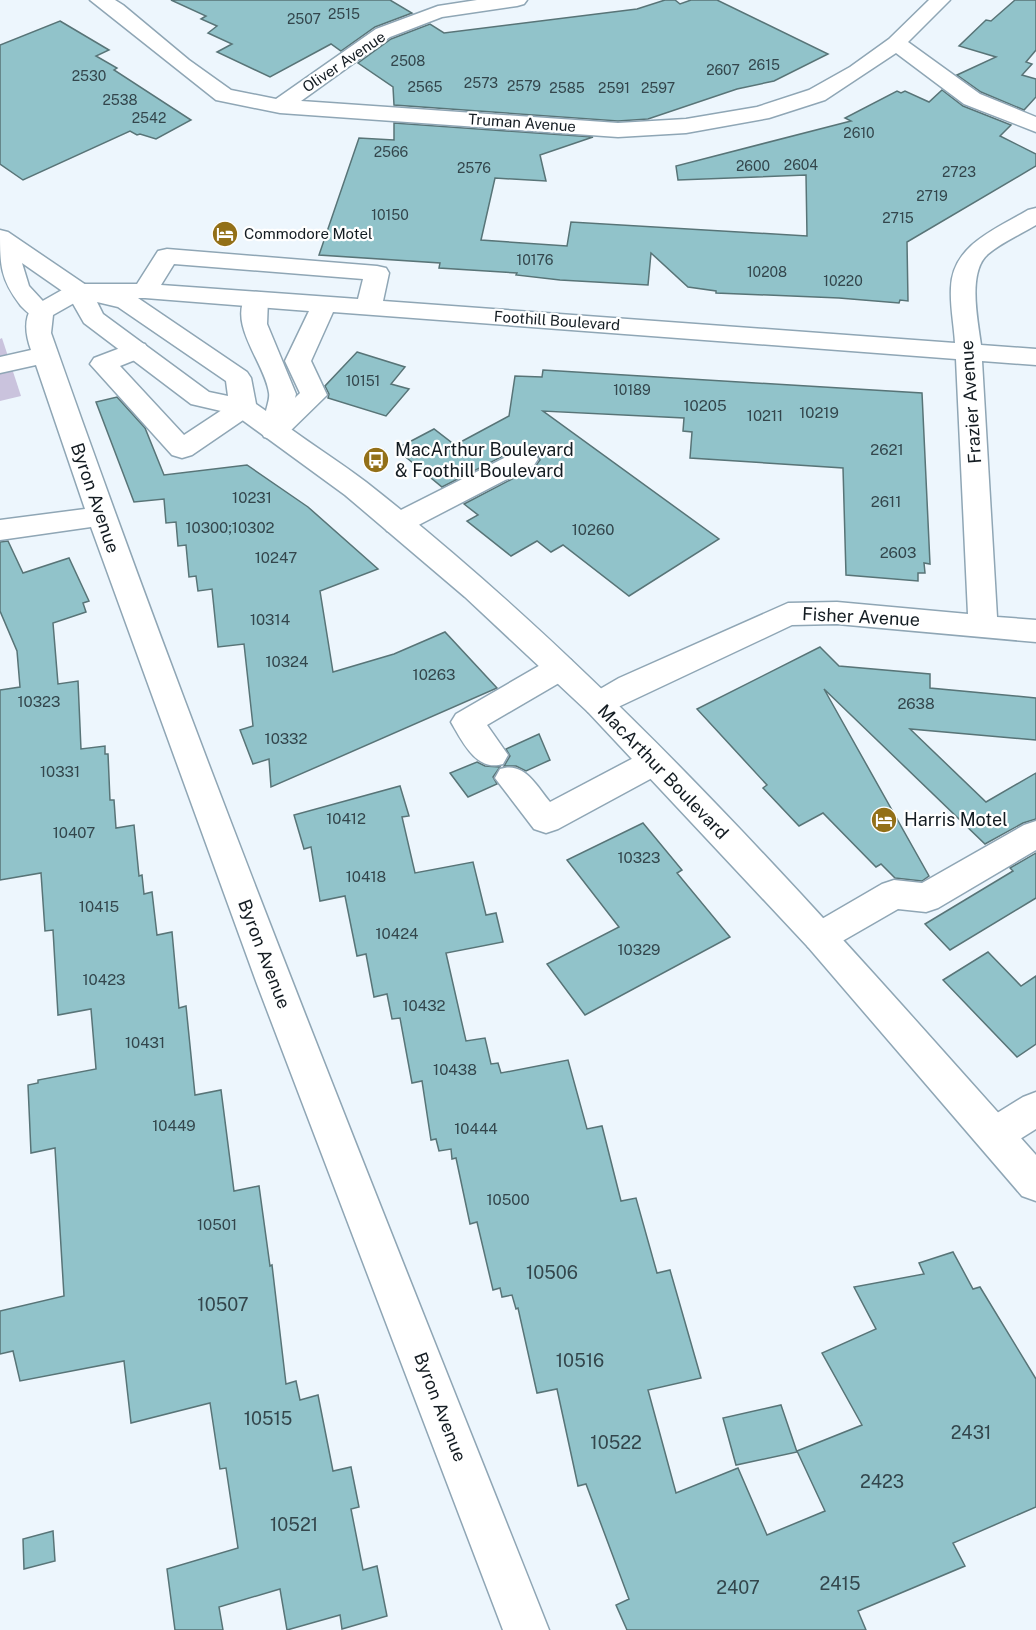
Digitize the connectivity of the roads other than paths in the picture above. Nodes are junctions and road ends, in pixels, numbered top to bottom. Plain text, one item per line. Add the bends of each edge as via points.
1 (100, 0) edge
2 (517, 0) edge
3 (940, 0) edge
4 (896, 43) junction
5 (280, 106) junction
6 (1036, 126) edge
7 (1036, 215) edge
8 (1, 237) edge
9 (6, 273) edge
10 (78, 291) junction
11 (145, 291) junction
12 (256, 299) junction
13 (324, 304) junction
14 (369, 307) junction
15 (41, 312) junction
16 (136, 350) junction
17 (967, 352) junction
18 (45, 355) junction
19 (1036, 357) edge
20 (0, 364) edge
21 (243, 408) junction
22 (274, 431) junction
23 (524, 459) dead end
24 (100, 516) junction
25 (397, 524) junction
26 (0, 530) edge
27 (983, 626) junction
28 (1036, 631) edge
29 (560, 668) junction
30 (598, 704) junction
31 (654, 762) junction
32 (1036, 834) edge
33 (820, 937) junction
34 (1036, 1109) edge
35 (994, 1135) junction
36 (1036, 1183) edge
37 (526, 1630) edge

1 - 5 street, Truman Avenue via 117,9 224,95
2 - 5 street, Oliver Avenue via 438,12 384,33
3 - 4 street, Truman Avenue
4 - 5 street, Truman Avenue via 817,95 761,113 686,126 618,130
4 - 6 street via 972,99
7 - 17 street, Frazier Avenue via 978,250 966,268 963,287
8 - 9 street
8 - 10 street, MacArthur Boulevard
9 - 15 street
10 - 11 street, Foothill Boulevard
10 - 15 street
10 - 16 street, MacArthur Boulevard via 93,318
10 - 21 street, MacArthur Boulevard via 126,301 238,378
11 - 12 street, Foothill Boulevard
11 - 14 street via 167,256 376,273
12 - 13 street, Foothill Boulevard
12 - 22 street via 254,324 283,394
13 - 14 street, Foothill Boulevard
13 - 22 street via 298,361 314,395
14 - 17 street, Foothill Boulevard
15 - 18 street, Byron Avenue via 38,333
16 - 21 street, MacArthur Boulevard via 200,398
16 - 21 street via 103,364 182,449
17 - 19 street, Foothill Boulevard
17 - 27 street, Frazier Avenue
18 - 20 street
18 - 24 street, Byron Avenue
21 - 22 street, MacArthur Boulevard
22 - 25 street, MacArthur Boulevard
23 - 25 street
24 - 26 street
24 - 37 street, Byron Avenue via 242,898
25 - 29 street, MacArthur Boulevard
27 - 28 street, Fisher Avenue
27 - 30 street, Fisher Avenue via 837,613 788,614
29 - 30 street, MacArthur Boulevard
29 - 31 street via 466,722 546,820
30 - 31 street, MacArthur Boulevard
31 - 33 street, MacArthur Boulevard
32 - 33 street via 926,898 894,894
33 - 35 street, MacArthur Boulevard
34 - 35 street
35 - 36 street, MacArthur Boulevard

